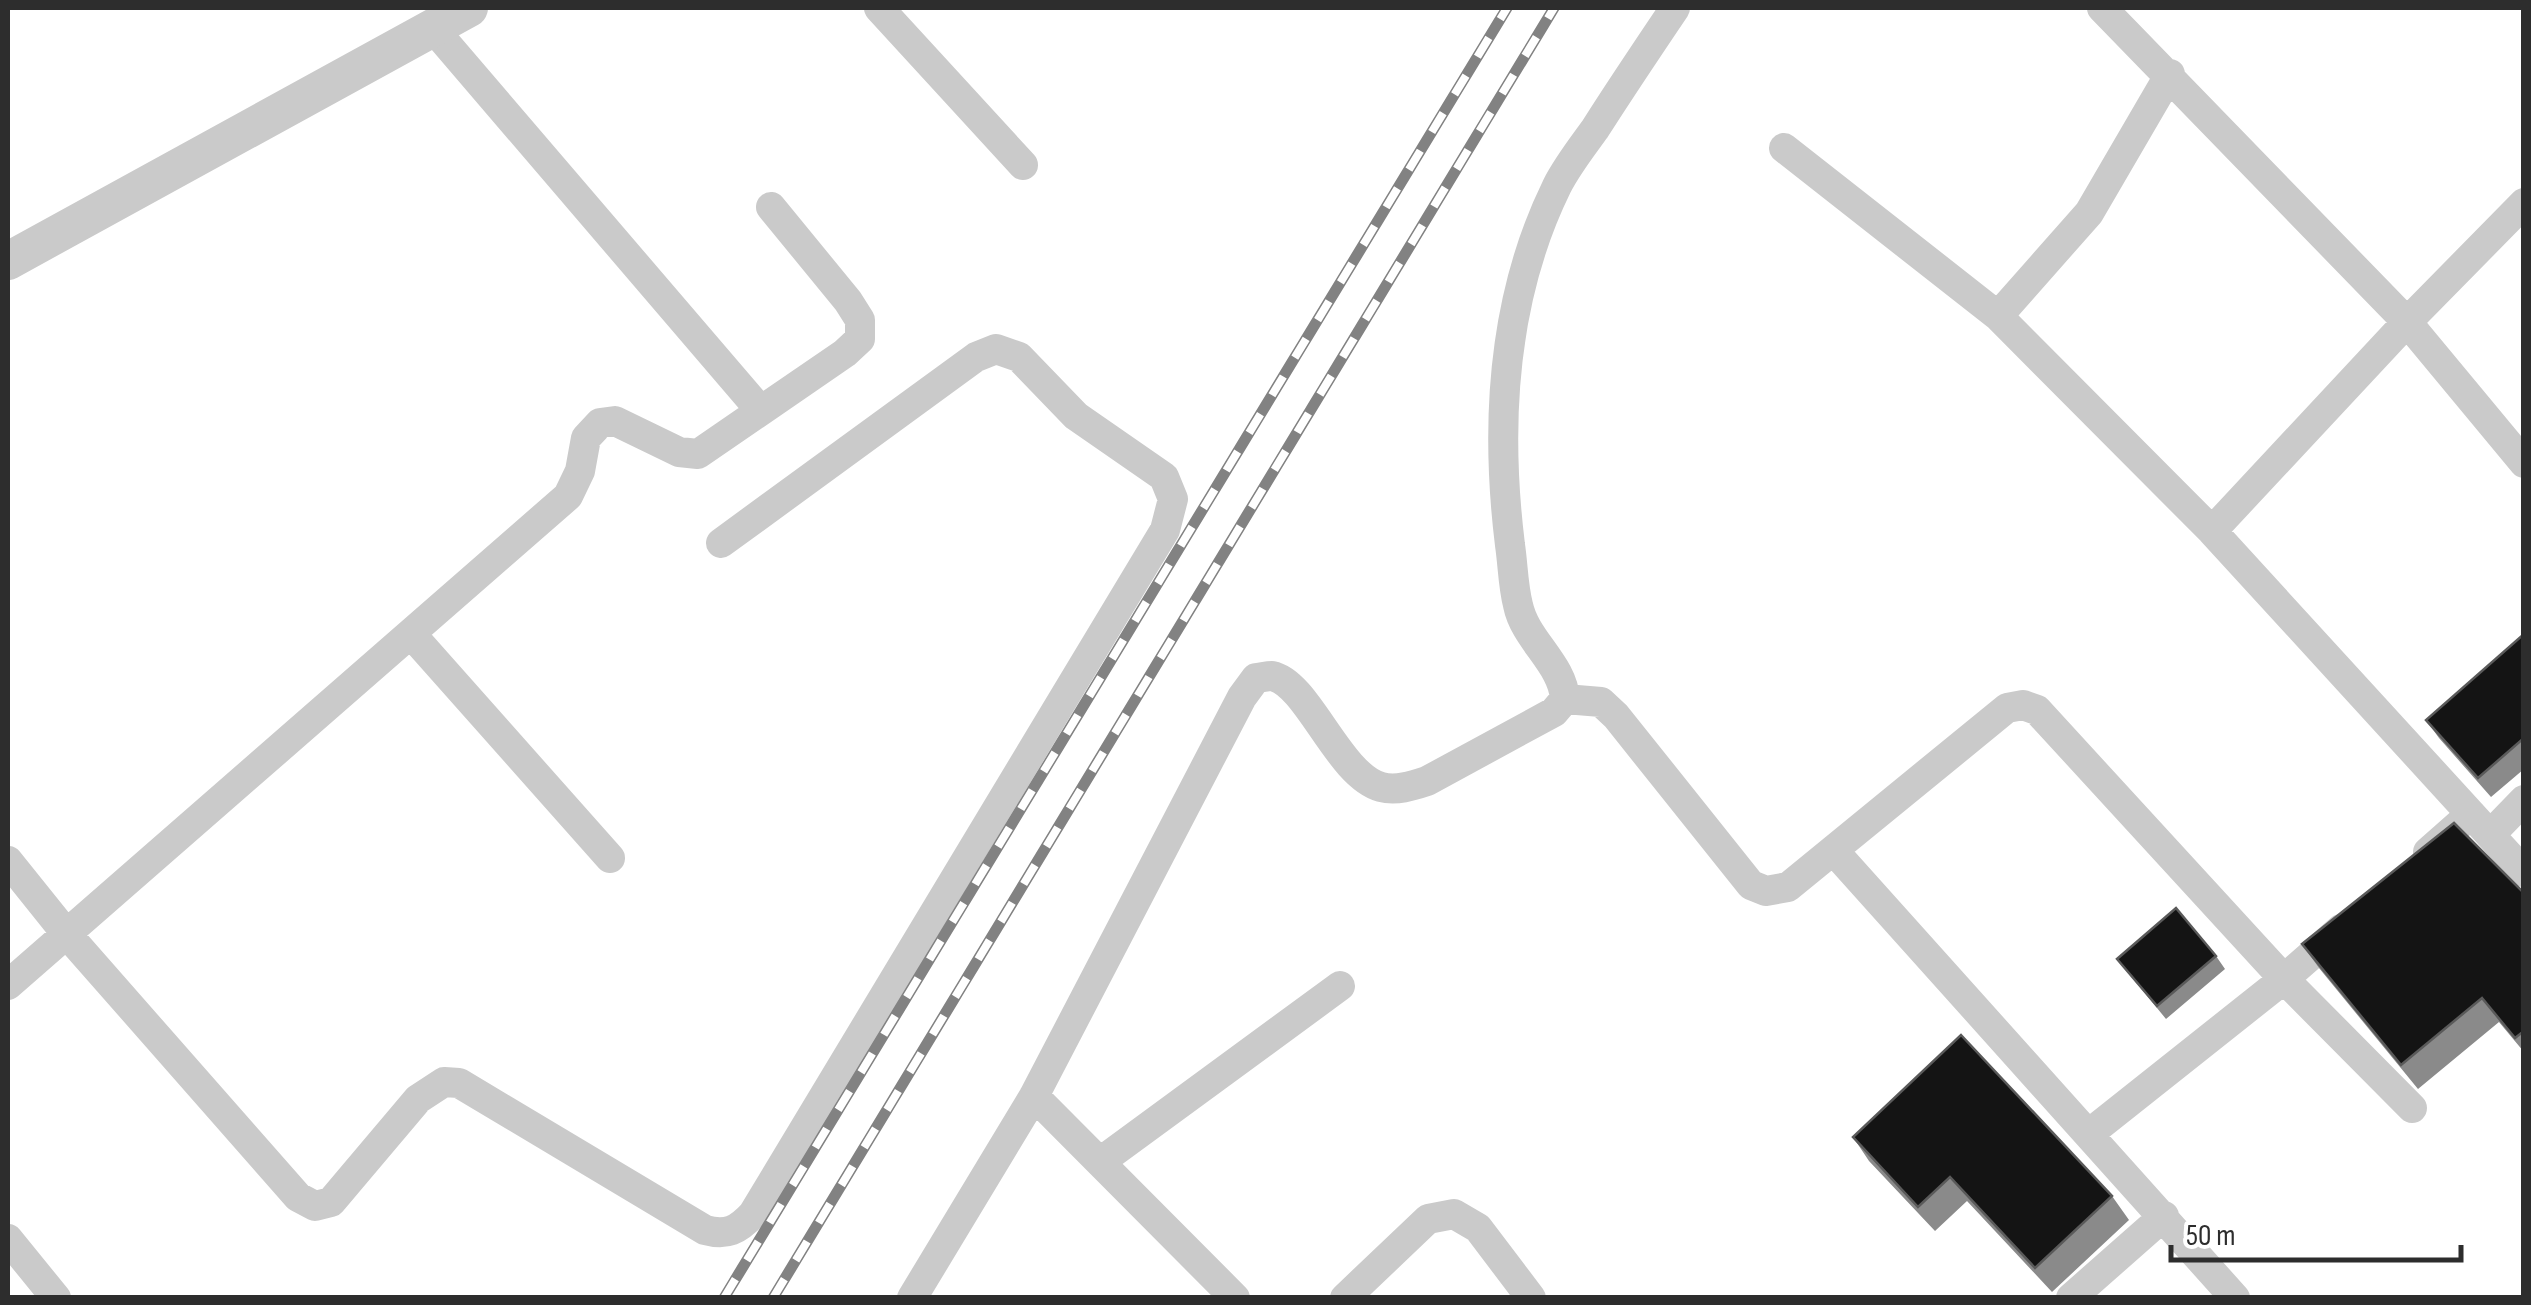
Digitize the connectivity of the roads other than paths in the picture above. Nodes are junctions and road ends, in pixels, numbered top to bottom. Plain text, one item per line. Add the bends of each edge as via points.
1 (469, 8) edge
2 (879, 8) edge
3 (1675, 8) edge
4 (2102, 8) edge
5 (432, 27) junction
6 (2170, 74) junction
7 (1784, 148) dead end
8 (1022, 165) dead end
9 (2524, 202) edge
10 (771, 207) dead end
11 (8, 261) edge
12 (1998, 316) junction
13 (2408, 322) junction
14 (760, 410) junction
15 (2524, 463) edge
16 (2212, 531) junction
17 (721, 543) dead end
18 (412, 634) junction
19 (1565, 700) junction
20 (2524, 800) edge
21 (2480, 825) junction
22 (1834, 850) junction
23 (610, 858) dead end
24 (8, 860) edge
25 (2413, 865) edge
26 (2524, 872) edge
27 (2356, 916) edge
28 (65, 932) junction
29 (2284, 980) junction
30 (8, 986) edge
31 (1340, 986) dead end
32 (1034, 1096) junction
33 (2412, 1108) dead end
34 (2090, 1133) junction
35 (1100, 1162) junction
36 (2164, 1216) junction
37 (8, 1239) edge
38 (56, 1298) edge
39 (912, 1298) edge
40 (1236, 1298) edge
41 (1345, 1298) edge
42 (1531, 1298) edge
43 (2071, 1298) edge
44 (2235, 1298) edge

1 - 5 street
2 - 8 street
3 - 19 street via 1558,184 1518,289 1504,408 1507,521 1518,606 1564,685
4 - 6 street
5 - 11 street
5 - 14 street
6 - 12 street via 2089,213
6 - 13 street
7 - 12 street
9 - 13 street
10 - 14 street via 848,301 860,320 860,338
12 - 16 street
13 - 15 street
13 - 16 street
14 - 18 street via 698,454 615,422 600,423 586,438 568,496
16 - 21 street
17 - 28 street via 996,349 1019,357 1076,416 1164,477 1173,499 1165,530 754,1214 738,1230 705,1230 459,1083 444,1082 418,1099 331,1202 315,1206 298,1197
18 - 23 street
18 - 28 street
19 - 22 street via 1601,702 1616,716 1752,885 1766,891 1788,887
19 - 32 street via 1427,781 1381,787 1348,762 1289,686 1272,676 1256,678
20 - 21 street
21 - 25 street
21 - 26 street
22 - 29 street via 1998,715 2023,705 2037,710
22 - 34 street
24 - 28 street
27 - 29 street
28 - 30 street
29 - 33 street
29 - 34 street
31 - 35 street
32 - 35 street
32 - 39 street
34 - 36 street
35 - 40 street
36 - 43 street
36 - 44 street
37 - 38 street
41 - 42 street via 1428,1219 1454,1214 1478,1228

